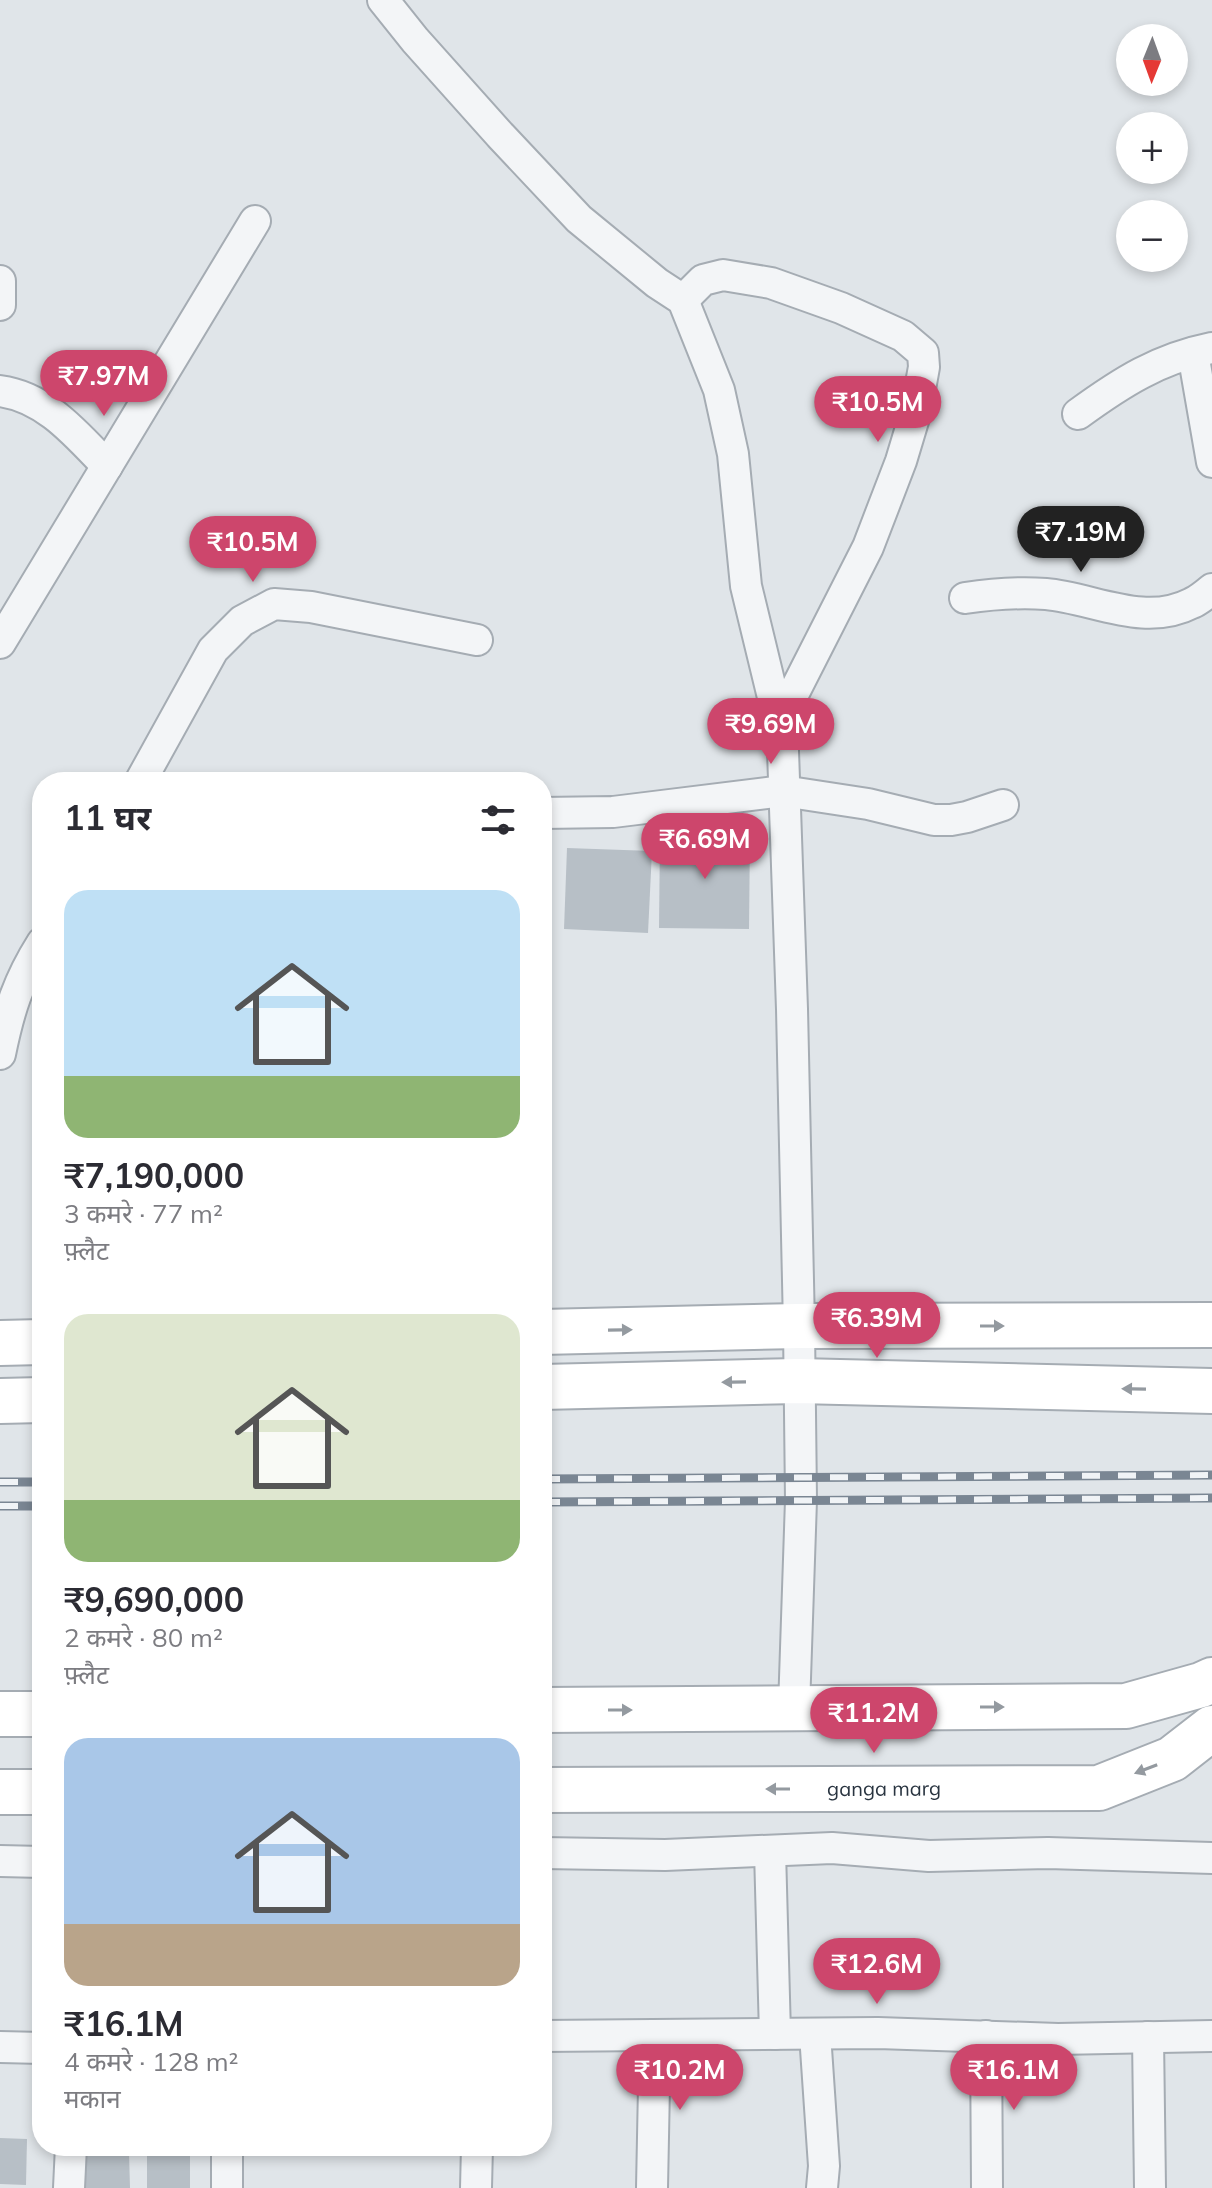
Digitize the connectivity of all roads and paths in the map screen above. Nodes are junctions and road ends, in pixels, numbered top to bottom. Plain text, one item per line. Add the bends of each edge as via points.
1 (383, 0) edge
2 (255, 221) dead end
3 (0, 281) edge
4 (683, 300) junction
5 (0, 305) edge
6 (1202, 351) edge
7 (0, 391) edge
8 (1078, 414) dead end
9 (1212, 462) edge
10 (107, 466) junction
11 (1212, 589) edge
12 (965, 598) dead end
13 (477, 640) dead end
14 (0, 643) edge
15 (779, 722) junction
16 (146, 772) edge
17 (783, 791) junction
18 (1003, 805) dead end
19 (552, 813) edge
20 (32, 959) edge
21 (0, 1054) edge
22 (1212, 1325) edge
23 (799, 1326) junction
24 (552, 1332) edge
25 (32, 1342) edge
26 (0, 1343) edge
27 (798, 1381) junction
28 (552, 1387) edge
29 (1212, 1391) edge
30 (32, 1400) edge
31 (0, 1401) edge
32 (1212, 1680) edge
33 (794, 1708) junction
34 (552, 1710) edge
35 (0, 1714) edge
36 (32, 1714) edge
37 (1212, 1728) edge
38 (552, 1790) edge
39 (0, 1792) edge
40 (32, 1792) edge
41 (770, 1851) junction
42 (552, 1853) edge
43 (1212, 1858) edge
44 (0, 1861) edge
45 (32, 1862) edge
46 (775, 2034) junction
47 (815, 2034) junction
48 (655, 2035) junction
49 (552, 2036) edge
50 (986, 2036) junction
51 (1212, 2036) edge
52 (1148, 2037) junction
53 (0, 2047) edge
54 (32, 2048) edge
55 (71, 2156) edge
56 (227, 2156) edge
57 (477, 2156) edge
58 (69, 2188) edge
59 (227, 2188) edge
60 (476, 2188) edge
61 (652, 2188) edge
62 (822, 2188) edge
63 (987, 2188) edge
64 (1150, 2188) edge

1 - 4 street via 579,219
2 - 10 street
3 - 5 street
4 - 15 street via 722,403 733,454 746,586
4 - 15 street via 703,280 723,275 771,283 903,336 923,353 916,411 868,547
6 - 8 street via 1160,363
6 - 9 street
7 - 10 street via 62,419
10 - 14 street
11 - 12 street via 1191,604 1164,611 1134,612 1048,594
13 - 16 street via 274,604 242,621 213,650
15 - 17 street
17 - 18 street via 934,820 959,819
17 - 19 street via 613,812
17 - 23 street
20 - 21 street via 7,1019
23 -> 22 street
24 -> 23 street
23 - 27 street
25 - 26 street
27 -> 28 street
29 -> 27 street
27 - 33 street via 801,1500
30 - 31 street
33 -> 32 street via 1126,1706
34 -> 33 street
35 - 36 street
37 -> 38 street, ganga marg via 1172,1759 1099,1788
39 - 40 street
41 - 42 street
41 - 43 street
41 - 46 street
44 - 45 street
46 - 47 street
46 - 48 street
47 - 50 street
47 - 62 street
48 - 49 street
48 - 61 street
50 - 52 street
50 - 63 street
51 - 52 street
52 - 64 street
53 - 54 street
55 - 58 street
56 - 59 street
57 - 60 street

